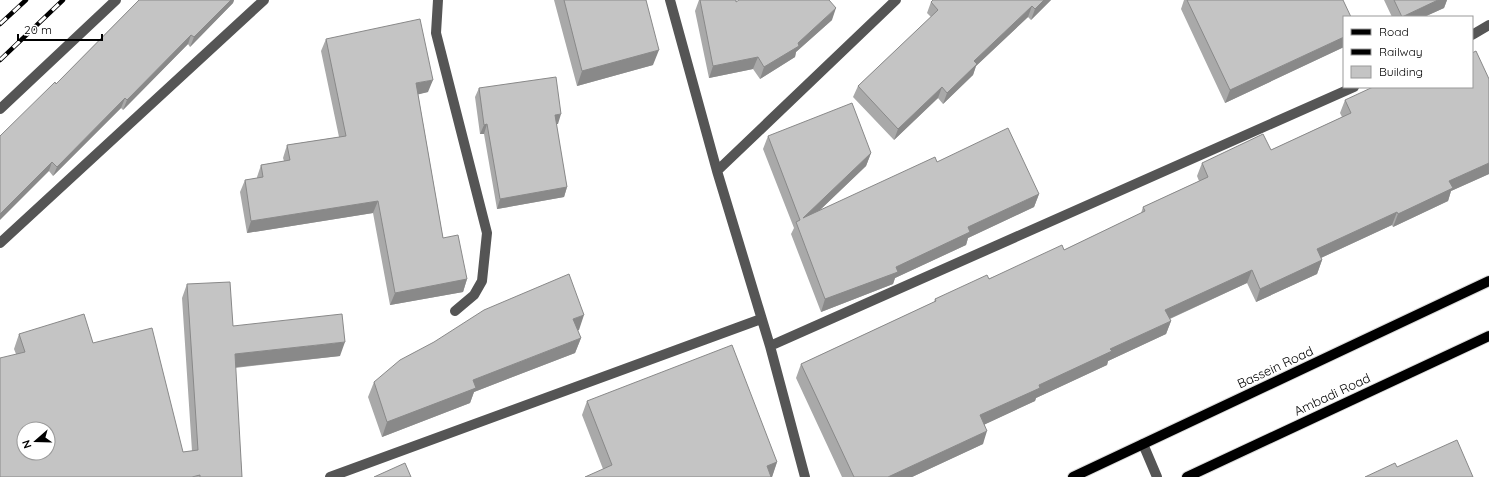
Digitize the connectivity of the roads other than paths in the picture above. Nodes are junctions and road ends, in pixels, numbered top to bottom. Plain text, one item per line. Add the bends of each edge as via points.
1 (116, 0) edge
2 (264, 0) edge
3 (438, 0) edge
4 (670, 0) edge
5 (896, 0) edge
6 (1489, 25) edge
7 (1473, 34) edge
8 (1352, 88) edge
9 (0, 109) edge
10 (717, 171) junction
11 (0, 243) edge
12 (1489, 281) edge
13 (455, 311) dead end
14 (761, 319) junction
15 (1489, 336) edge
16 (770, 346) junction
17 (1142, 444) junction
18 (330, 477) edge
19 (806, 477) edge
20 (1073, 477) edge
21 (1157, 477) edge
22 (1187, 477) edge

1 - 9 street
2 - 11 street
3 - 13 street via 436,33 487,233 482,281 474,296
4 - 10 street
5 - 10 street
6 - 7 street
8 - 16 street
10 - 14 street
12 - 17 main road, Bassein Road
14 - 16 street
14 - 18 street
15 - 22 main road, Ambadi Road
16 - 19 street
17 - 20 main road, Bassein Road
17 - 21 street

